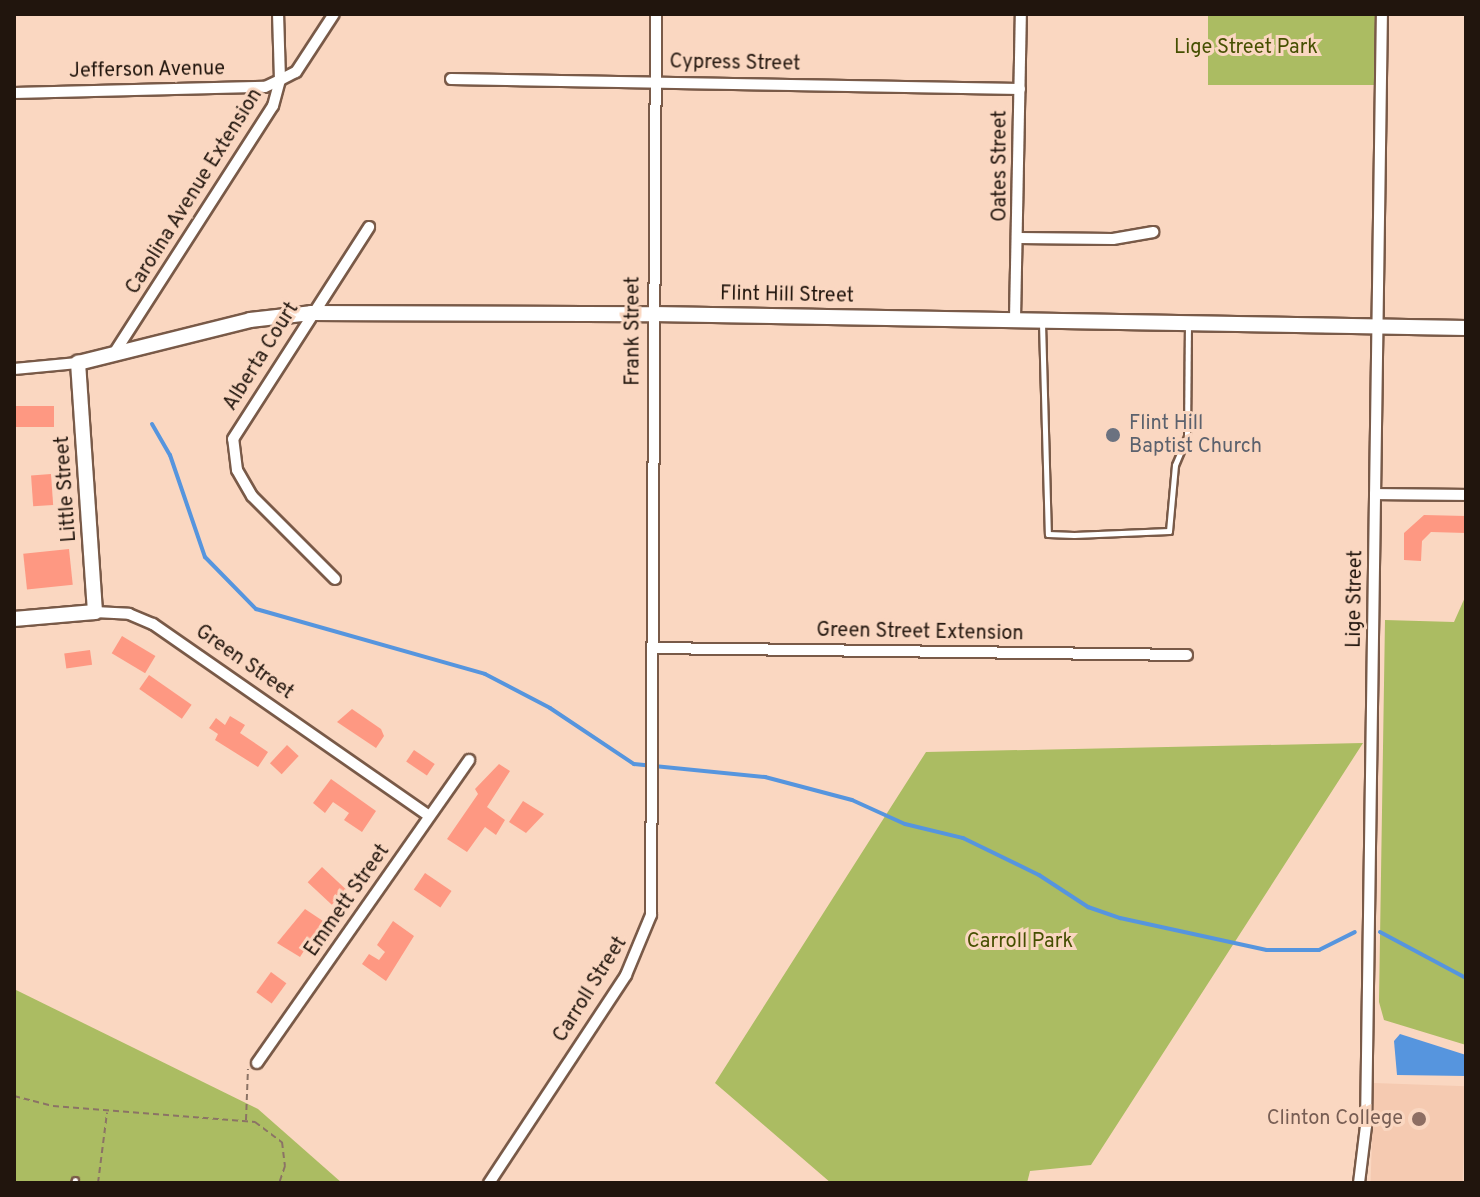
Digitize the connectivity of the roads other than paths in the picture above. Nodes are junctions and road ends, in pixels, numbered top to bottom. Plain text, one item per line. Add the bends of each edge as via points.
1 (278, 14) edge
2 (334, 14) edge
3 (656, 14) edge
4 (1021, 14) edge
5 (1382, 14) edge
6 (451, 79) dead end
7 (280, 80) junction
8 (654, 80) junction
9 (1020, 89) junction
10 (14, 93) edge
11 (369, 227) dead end
12 (1153, 232) dead end
13 (1019, 238) junction
14 (311, 313) junction
15 (653, 314) junction
16 (1015, 319) junction
17 (1042, 319) junction
18 (1188, 322) junction
19 (1378, 326) junction
20 (1466, 328) edge
21 (113, 355) junction
22 (78, 363) junction
23 (14, 369) edge
24 (1375, 494) junction
25 (1466, 495) edge
26 (335, 579) dead end
27 (95, 612) junction
28 (14, 619) edge
29 (652, 648) junction
30 (1187, 655) dead end
31 (469, 760) dead end
32 (429, 816) junction
33 (254, 1062) road end
34 (489, 1183) edge
35 (1359, 1183) edge

1 - 7 street
2 - 7 street, Carolina Avenue Extension via 296,72
3 - 8 street, Frank Street
4 - 9 street, Oates Street
5 - 19 street, Lige Street
6 - 8 street, Cypress Street via 506,84
7 - 10 street, Jefferson Avenue via 265,87
7 - 21 street, Carolina Avenue Extension via 273,106
8 - 9 street, Cypress Street via 870,90
8 - 15 street, Frank Street
9 - 13 street, Oates Street
11 - 14 street, Alberta Court
12 - 13 street via 1113,239
13 - 16 street, Oates Street
14 - 15 street, Flint Hill Street
14 - 21 street, Flint Hill Street via 250,320
14 - 26 street, Alberta Court via 237,429 233,457 265,513
15 - 16 street, Flint Hill Street
15 - 29 street, Frank Street
16 - 17 street, Flint Hill Street
17 - 18 street, Flint Hill Street
17 - 18 lane via 1048,534 1169,531 1175,465 1187,437
18 - 19 street, Flint Hill Street
19 - 20 street, Flint Hill Street
19 - 24 street, Lige Street
21 - 22 street, Flint Hill Street
22 - 23 street
22 - 27 street, Little Street
24 - 25 street
24 - 35 street, Lige Street via 1366,1126
27 - 28 street, Green Street
27 - 32 street, Green Street via 129,614 153,624
29 - 30 street, Green Street Extension
29 - 34 street, Carroll Street via 651,915 646,934 626,975
31 - 32 street, Emmett Street
32 - 33 street, Emmett Street

